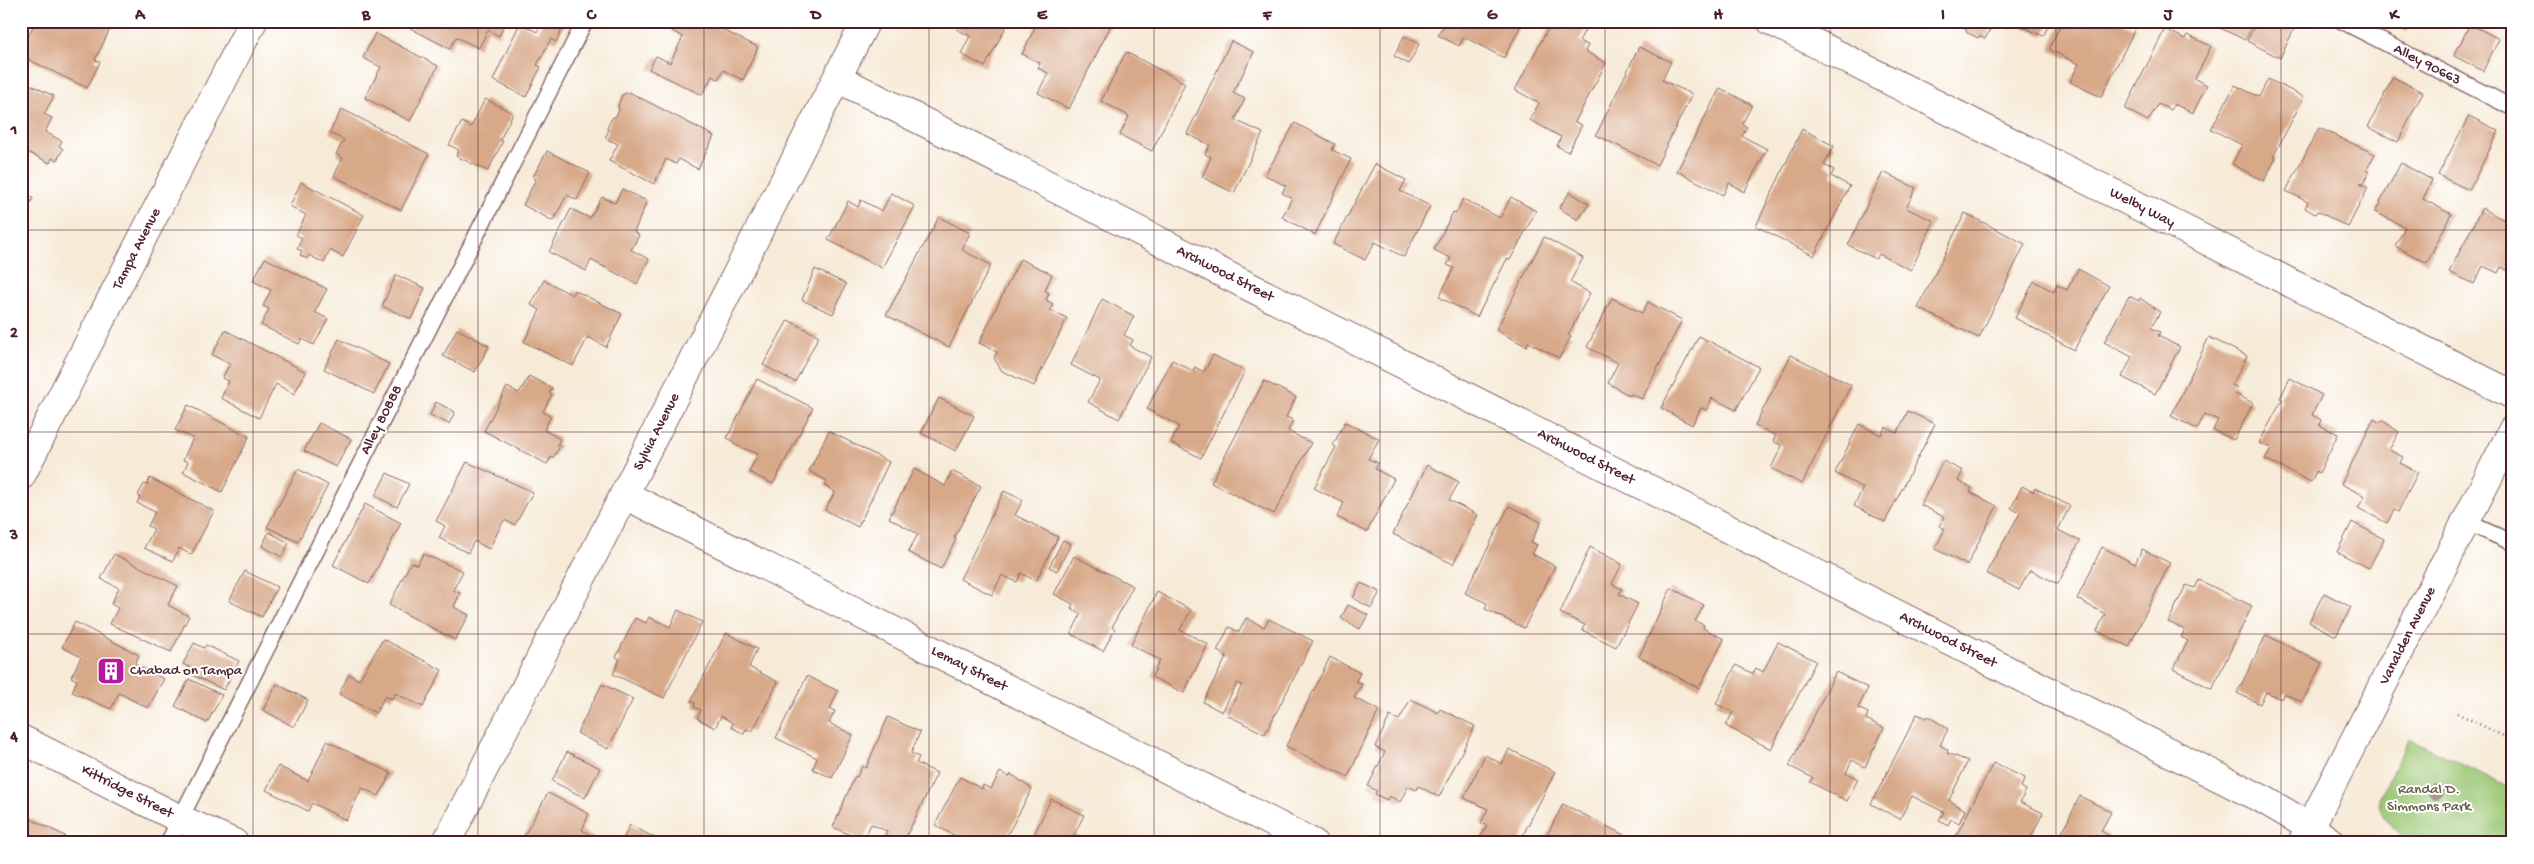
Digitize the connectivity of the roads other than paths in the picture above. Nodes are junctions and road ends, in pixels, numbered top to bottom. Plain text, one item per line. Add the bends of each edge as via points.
1 (252, 21) edge
2 (585, 21) edge
3 (866, 21) edge
4 (1771, 21) edge
5 (2342, 21) edge
6 (836, 78) junction
7 (2513, 108) edge
8 (2513, 396) edge
9 (2513, 428) edge
10 (21, 476) edge
11 (625, 495) junction
12 (2466, 522) junction
13 (2513, 544) edge
14 (21, 739) edge
15 (180, 819) junction
16 (2306, 835) edge
17 (168, 843) edge
18 (234, 843) edge
19 (446, 843) edge
20 (1312, 843) edge
21 (2332, 843) edge

1 - 10 street, Tampa Avenue
2 - 15 lane, Alley 80888
3 - 6 street, Sylvia Avenue
4 - 8 street, Welby Way
5 - 7 lane, Alley 90663
6 - 11 street, Sylvia Avenue
6 - 16 street, Archwood Street via 2266,801
9 - 12 street, Vanalden Avenue
11 - 19 street, Sylvia Avenue
11 - 20 street, Lemay Street
12 - 13 lane
12 - 16 street, Vanalden Avenue
14 - 15 street, Kittridge Street
15 - 17 lane, Alley 80888
15 - 18 street, Kittridge Street
16 - 21 street, Archwood Street

